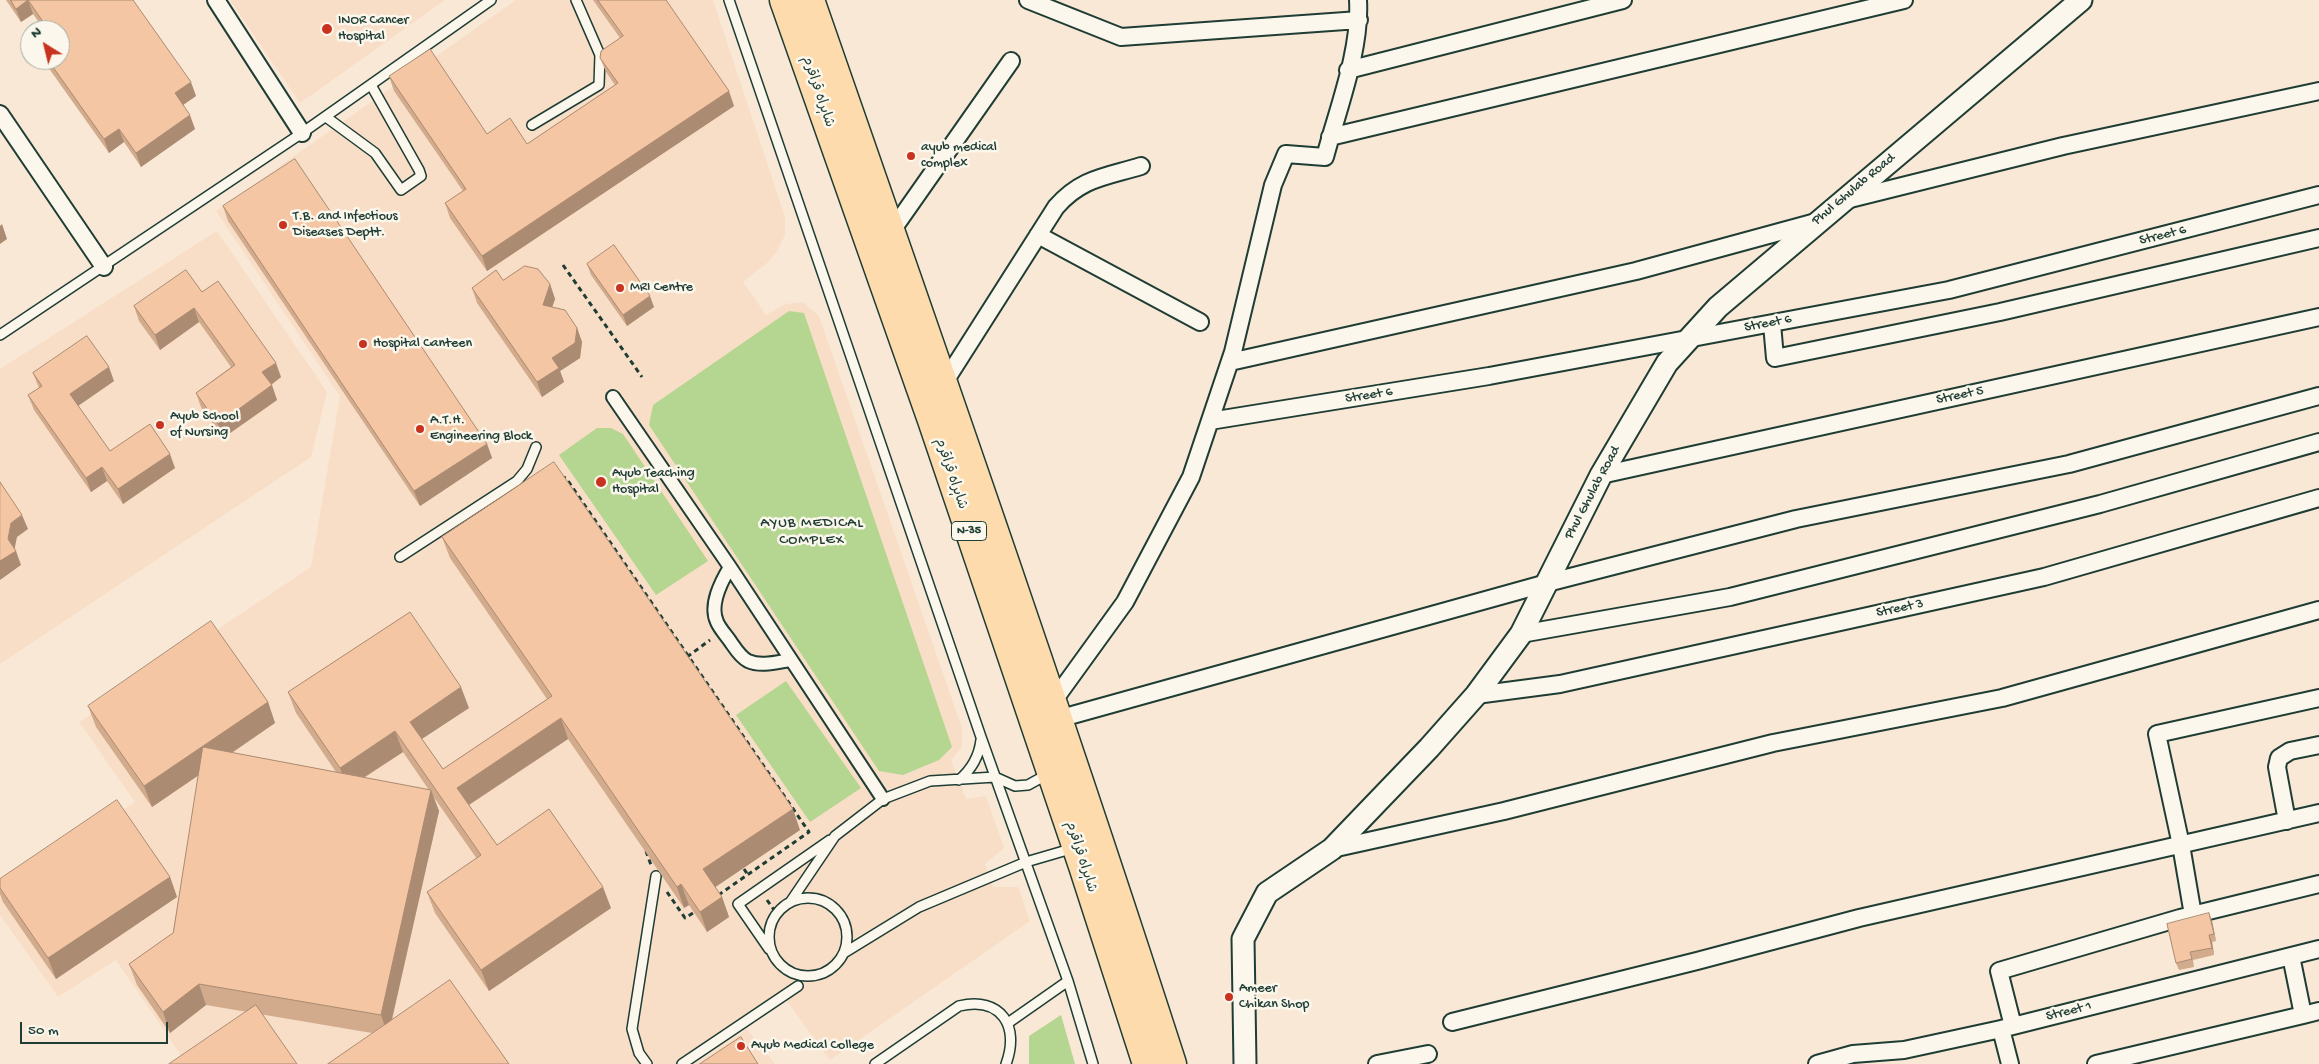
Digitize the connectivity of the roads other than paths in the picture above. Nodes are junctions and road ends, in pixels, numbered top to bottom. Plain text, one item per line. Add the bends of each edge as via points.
1 (216, 0) edge
2 (491, 0) edge
3 (576, 0) edge
4 (729, 0) edge
5 (784, 0) edge
6 (810, 0) edge
7 (1028, 0) edge
8 (1358, 0) edge
9 (1623, 0) edge
10 (1904, 0) edge
11 (2081, 0) edge
12 (1359, 20) junction
13 (1011, 61) dead end
14 (1348, 70) junction
15 (371, 86) junction
16 (2319, 91) edge
17 (0, 114) edge
18 (326, 116) junction
19 (532, 125) dead end
20 (302, 133) junction
21 (1330, 138) junction
22 (1141, 166) dead end
23 (2319, 195) edge
24 (1841, 202) junction
25 (1817, 222) junction
26 (891, 232) junction
27 (1038, 235) junction
28 (2319, 238) edge
29 (104, 267) junction
30 (2319, 317) edge
31 (1200, 322) dead end
32 (1772, 324) junction
33 (0, 335) edge
34 (1688, 339) junction
35 (1230, 362) junction
36 (944, 383) junction
37 (2319, 396) edge
38 (613, 397) dead end
39 (1210, 421) junction
40 (2319, 442) edge
41 (536, 447) dead end
42 (1601, 475) junction
43 (2319, 498) edge
44 (400, 557) dead end
45 (730, 567) junction
46 (1546, 583) junction
47 (2319, 610) edge
48 (1520, 634) junction
49 (790, 660) junction
50 (1476, 695) junction
51 (2319, 698) edge
52 (1055, 711) junction
53 (981, 737) junction
54 (2319, 745) edge
55 (1051, 772) junction
56 (995, 777) junction
57 (959, 780) junction
58 (883, 799) junction
59 (2319, 812) edge
60 (2287, 821) junction
61 (835, 836) junction
62 (2181, 845) junction
63 (1077, 848) junction
64 (1332, 849) junction
65 (1026, 862) junction
66 (656, 876) edge
67 (2319, 884) edge
68 (791, 901) junction
69 (2193, 915) junction
70 (2319, 949) edge
71 (772, 953) junction
72 (844, 953) junction
73 (2291, 956) junction
74 (1068, 981) junction
75 (798, 986) dead end
76 (2311, 1013) edge
77 (1452, 1022) dead end
78 (1008, 1023) junction
79 (2007, 1027) junction
80 (1428, 1054) dead end
81 (1853, 1059) edge
82 (647, 1064) edge
83 (682, 1064) edge
84 (875, 1064) edge
85 (1006, 1064) edge
86 (1093, 1064) edge
87 (1147, 1064) edge
88 (1172, 1064) edge
89 (1245, 1064) edge
90 (1377, 1064) edge
91 (1817, 1064) edge
92 (2010, 1064) edge
93 (2096, 1064) edge

1 - 20 street
2 - 15 lane
3 - 19 lane via 600,55 599,85
4 - 53 lane
5 - 55 highway, شاہراہ قراقرم / N-35 via 932,420
6 - 26 highway, شاہراہ قراقرم / N-35
7 - 12 street via 1121,37
8 - 12 street
9 - 14 street
10 - 21 street
11 - 24 street, Phul Ghulab Road
12 - 14 street
13 - 26 street
14 - 21 street
15 - 18 lane
15 - 18 lane via 419,170 421,176 418,180 401,190 375,153
16 - 24 street via 2063,146
17 - 29 street
18 - 20 lane
20 - 29 lane
21 - 35 street via 1325,157 1286,154 1273,185
22 - 27 street via 1081,184 1056,207
23 - 32 street, Street 6 via 1949,290
24 - 25 street, Phul Ghulab Road
25 - 34 street, Phul Ghulab Road via 1718,307
25 - 35 street via 1636,271
26 - 36 highway, شاہراہ قراقرم / N-35
27 - 31 street
27 - 36 street
28 - 32 street via 2000,312 1775,358
29 - 33 lane
30 - 42 street, Street 5
32 - 34 street, Street 6
34 - 39 street, Street 6 via 1489,376
34 - 42 street, Phul Ghulab Road via 1667,363
35 - 39 street
36 - 52 highway, شاہراہ قراقرم / N-35
37 - 46 street via 2069,464 1796,519
38 - 45 street
39 - 52 street via 1191,477 1125,602
40 - 48 street via 2100,504 1730,597
41 - 44 lane via 527,469 516,481
42 - 46 street, Phul Ghulab Road
43 - 50 street, Street 3 via 2044,577 1560,684
45 - 49 street
45 - 49 street via 722,580 714,607 716,621 739,654 749,661 765,664
46 - 48 street, Phul Ghulab Road
46 - 52 street
47 - 64 street via 2002,698 1773,743 1504,811
48 - 50 street, Phul Ghulab Road
49 - 58 street
50 - 64 street, Phul Ghulab Road
51 - 62 street via 2157,734
52 - 88 highway, شاہراہ قراقرم / N-35
53 - 56 lane
53 - 57 lane via 979,752 969,771
54 - 60 street via 2290,751 2279,758 2277,767
55 - 56 lane via 1028,785 1015,786
55 - 63 highway, شاہراہ قراقرم / N-35
56 - 57 lane
56 - 65 lane
57 - 58 lane via 930,781
58 - 61 lane
59 - 60 street
60 - 62 street
61 - 68 lane
61 - 71 lane via 738,904
62 - 69 street
62 - 77 street via 1859,918
63 - 65 lane
63 - 87 highway, شاہراہ قراقرم / N-35
64 - 89 street, Phul Ghulab Road via 1267,893 1243,939
65 - 72 lane via 919,907
65 - 74 lane
66 - 82 lane via 632,1029 639,1053
67 - 69 street
68 - 71 lane via 770,924 768,940
68 - 72 lane via 821,900 834,908 844,921 847,937
69 - 79 street via 1999,971
70 - 73 street, Street 1
71 - 72 lane via 780,965 792,973 806,976 820,974 834,966
73 - 76 street
73 - 79 street, Street 1
74 - 78 lane
74 - 86 lane
75 - 83 lane
76 - 93 street
78 - 84 lane via 994,1009 983,1004 959,1006
78 - 85 lane via 1012,1043
79 - 81 street, Street 1
79 - 92 street
80 - 90 street
81 - 91 street, Street 1

